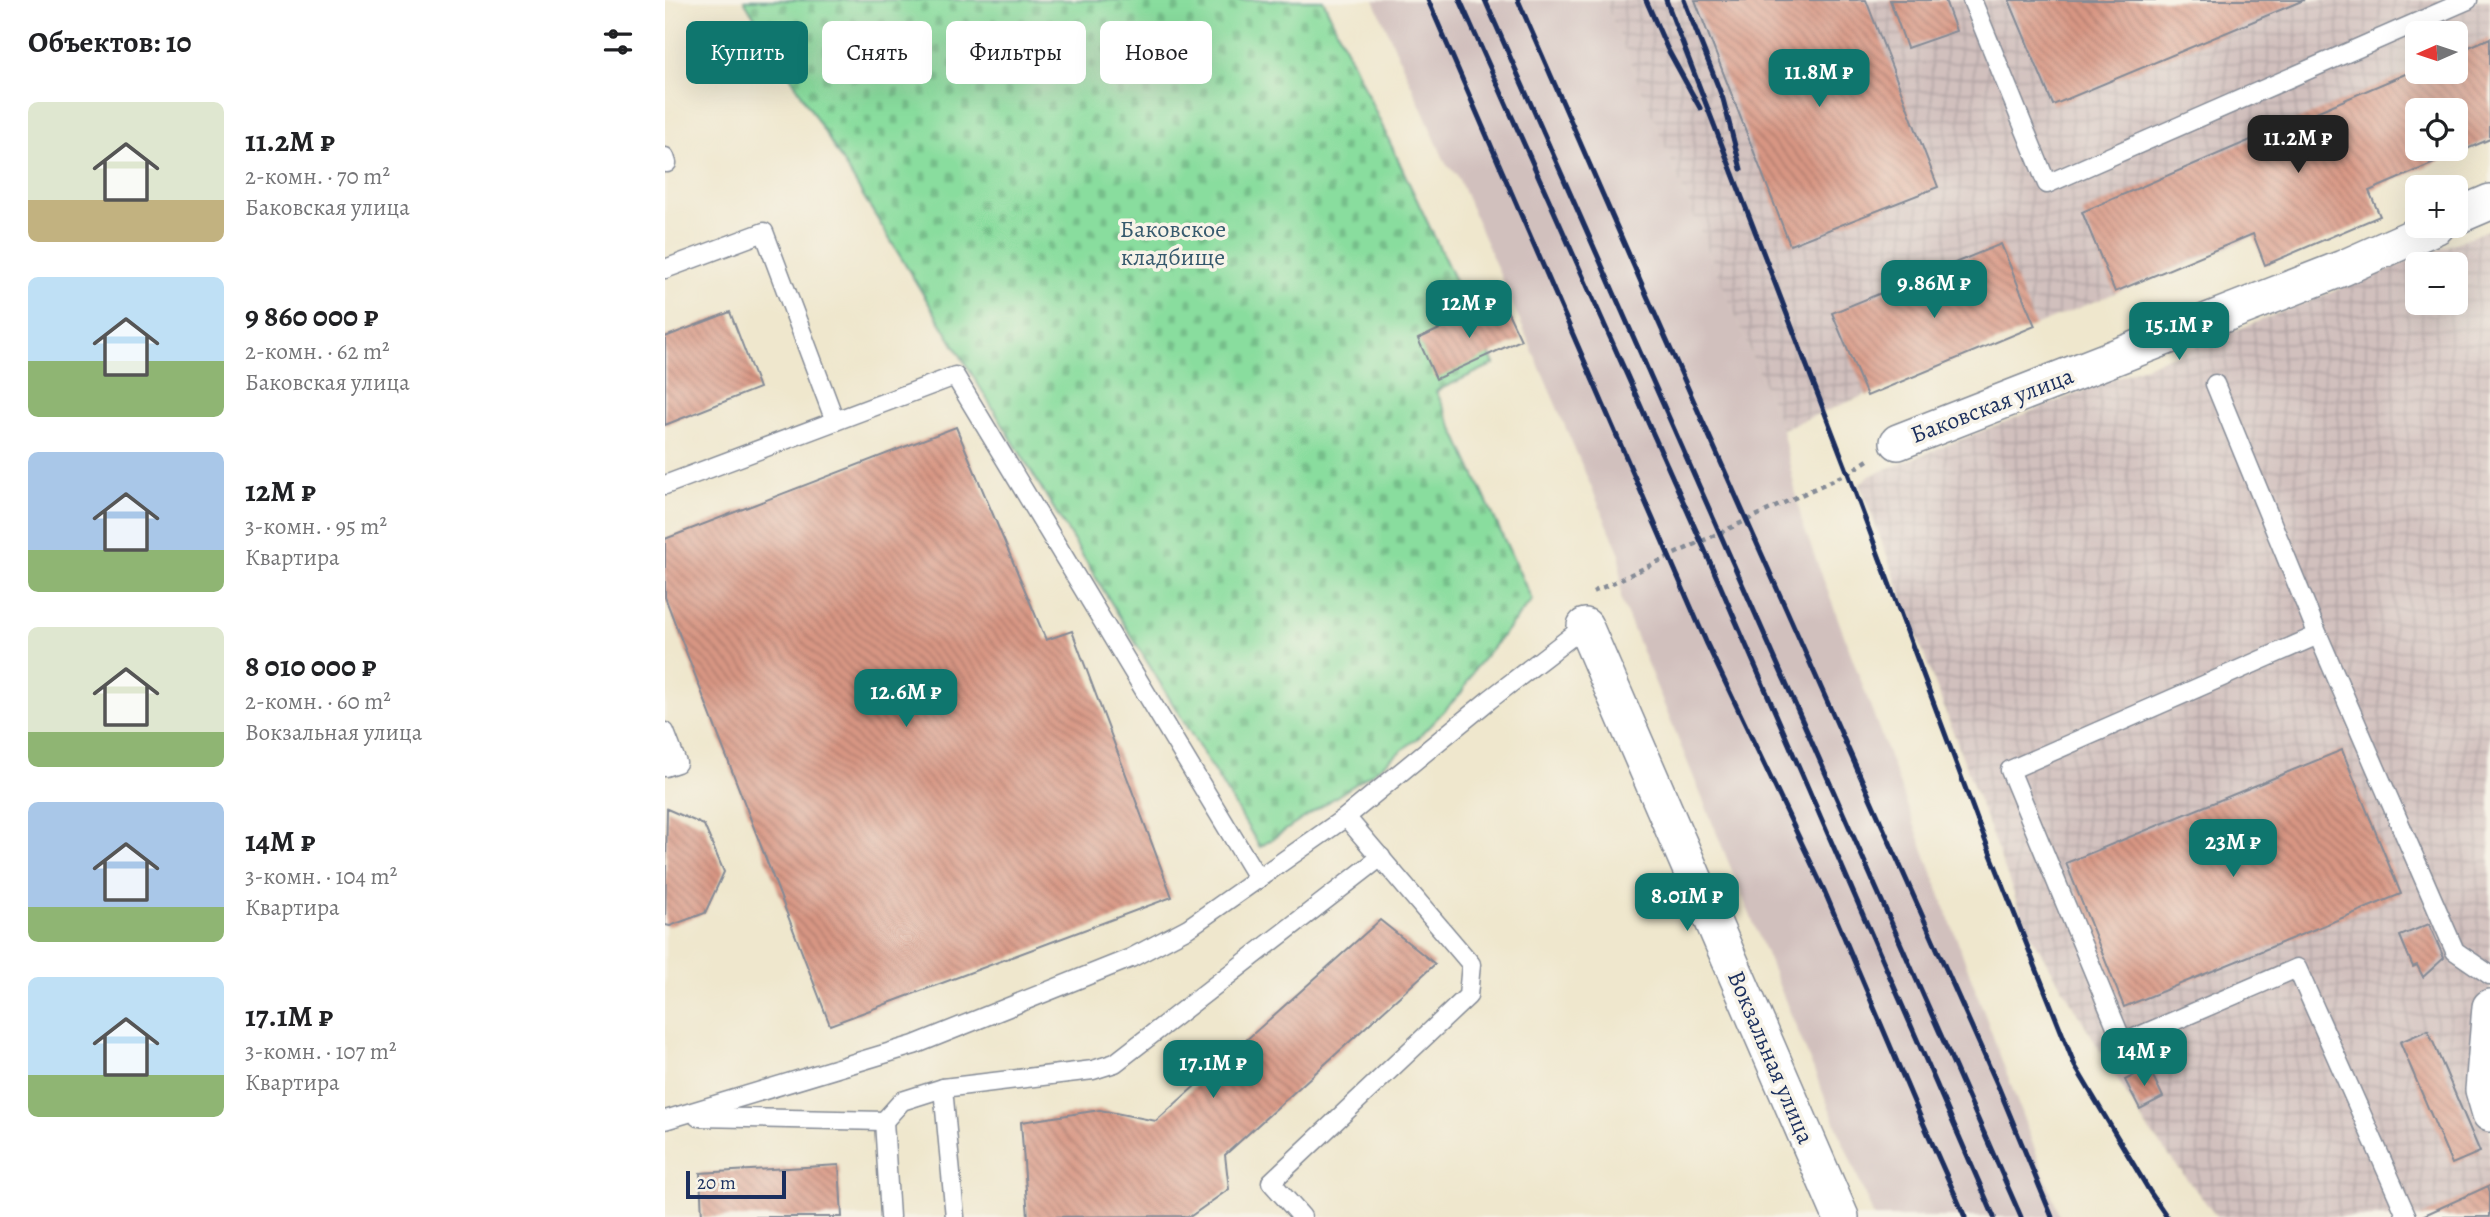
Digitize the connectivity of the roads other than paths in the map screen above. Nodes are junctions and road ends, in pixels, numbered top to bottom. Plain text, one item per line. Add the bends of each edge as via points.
1 (1972, 0) edge
2 (2468, 0) edge
3 (665, 157) edge
4 (665, 163) edge
5 (2490, 202) edge
6 (2468, 212) edge
7 (2410, 238) edge
8 (665, 269) edge
9 (2215, 384) dead end
10 (835, 421) junction
11 (1898, 442) road end
12 (665, 485) edge
13 (1585, 626) joint
14 (2318, 635) junction
15 (665, 732) edge
16 (665, 767) edge
17 (1346, 817) junction
18 (1381, 857) junction
19 (1258, 878) junction
20 (2490, 975) edge
21 (2490, 1007) edge
22 (943, 1088) junction
23 (2490, 1114) edge
24 (673, 1118) edge
25 (884, 1121) junction
26 (890, 1217) edge
27 (955, 1217) edge
28 (1302, 1217) edge
29 (1841, 1217) edge
30 (2407, 1217) edge

1 - 2 lane via 2047,184
3 - 4 lane
5 - 6 street
7 - 11 street, Баковская улица
8 - 10 lane via 764,232
9 - 14 lane
10 - 12 lane
10 - 19 lane via 955,376
13 - 17 lane
13 - 29 street, Вокзальная улица
14 - 20 lane via 2455,951
14 - 30 lane via 2010,770 2123,1043 2297,968
15 - 16 lane via 677,763
17 - 18 lane
17 - 19 lane
18 - 22 lane via 1115,1063 1093,1070
18 - 28 lane via 1472,964 1468,996 1271,1182
19 - 24 lane via 1188,928 1131,958 914,1045
21 - 23 street via 2483,1090
22 - 25 lane via 902,1101
22 - 27 lane
24 - 25 lane
25 - 26 lane

